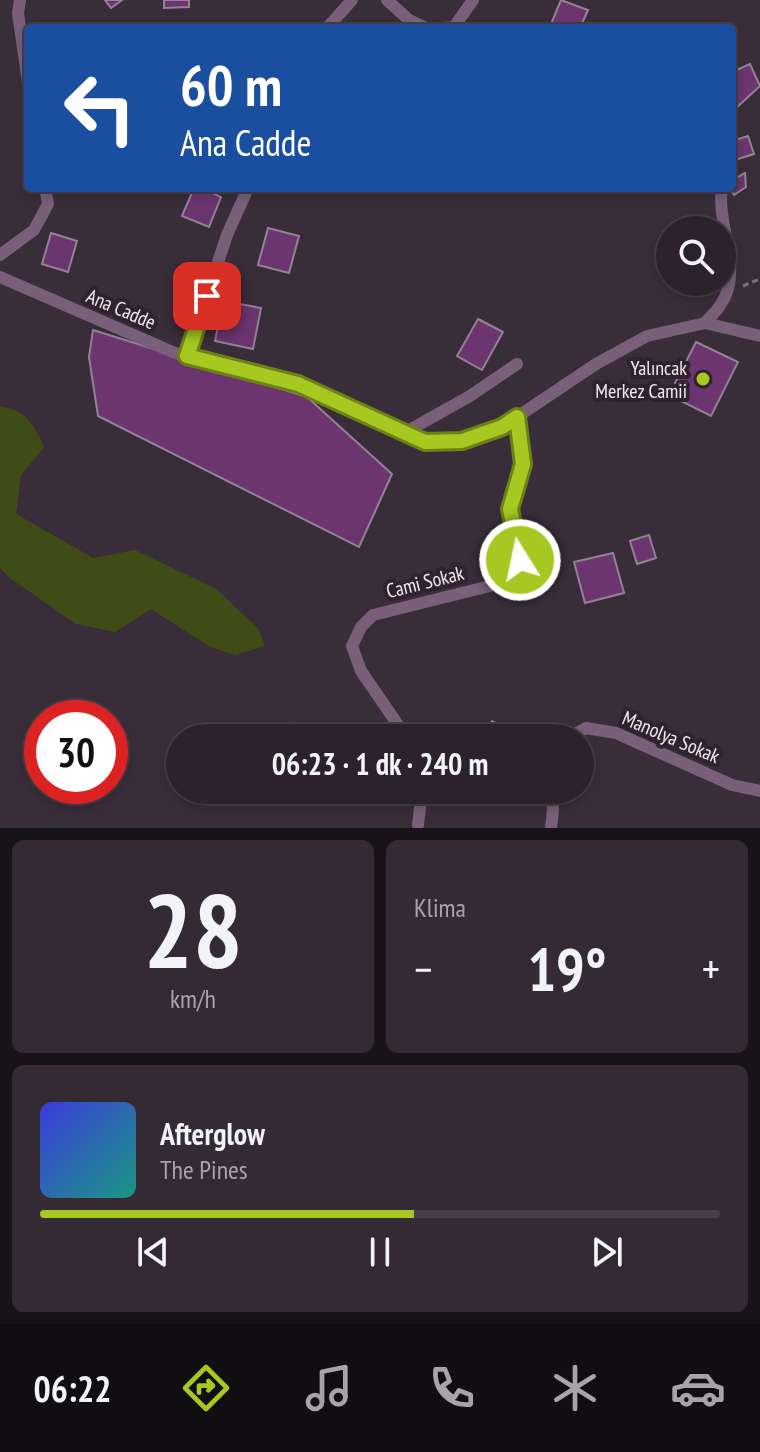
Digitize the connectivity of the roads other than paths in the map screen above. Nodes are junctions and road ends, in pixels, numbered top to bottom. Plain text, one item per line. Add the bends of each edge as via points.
1 (20, 0) edge
2 (352, 0) edge
3 (387, 0) edge
4 (473, 0) edge
5 (331, 24) edge
6 (418, 24) edge
7 (456, 24) edge
8 (24, 55) edge
9 (46, 192) edge
10 (246, 192) edge
11 (721, 192) edge
12 (0, 255) edge
13 (0, 277) edge
14 (705, 323) junction
15 (760, 336) edge
16 (187, 356) junction
17 (517, 364) dead end
18 (517, 417) junction
19 (404, 433) junction
20 (397, 724) edge
21 (594, 729) edge
22 (760, 791) edge
23 (420, 804) edge
24 (552, 804) edge
25 (418, 825) dead end
26 (551, 828) edge

1 - 8 street
2 - 5 street
3 - 6 street
4 - 7 street
9 - 12 street via 48,204 34,230
10 - 16 street
11 - 14 street via 730,279 723,302
13 - 16 street, Ana Cadde
14 - 15 street, Ana Cadde
14 - 18 street, Ana Cadde via 647,336
16 - 19 street, Ana Cadde via 298,384
17 - 19 street
18 - 19 street, Ana Cadde via 462,441 425,442
18 - 20 street, Cami Sokak via 523,464 510,509 520,560 514,574 502,583 373,615 352,646 361,671
21 - 22 street, Manolya Sokak via 616,733 732,785
23 - 25 street
24 - 26 street

